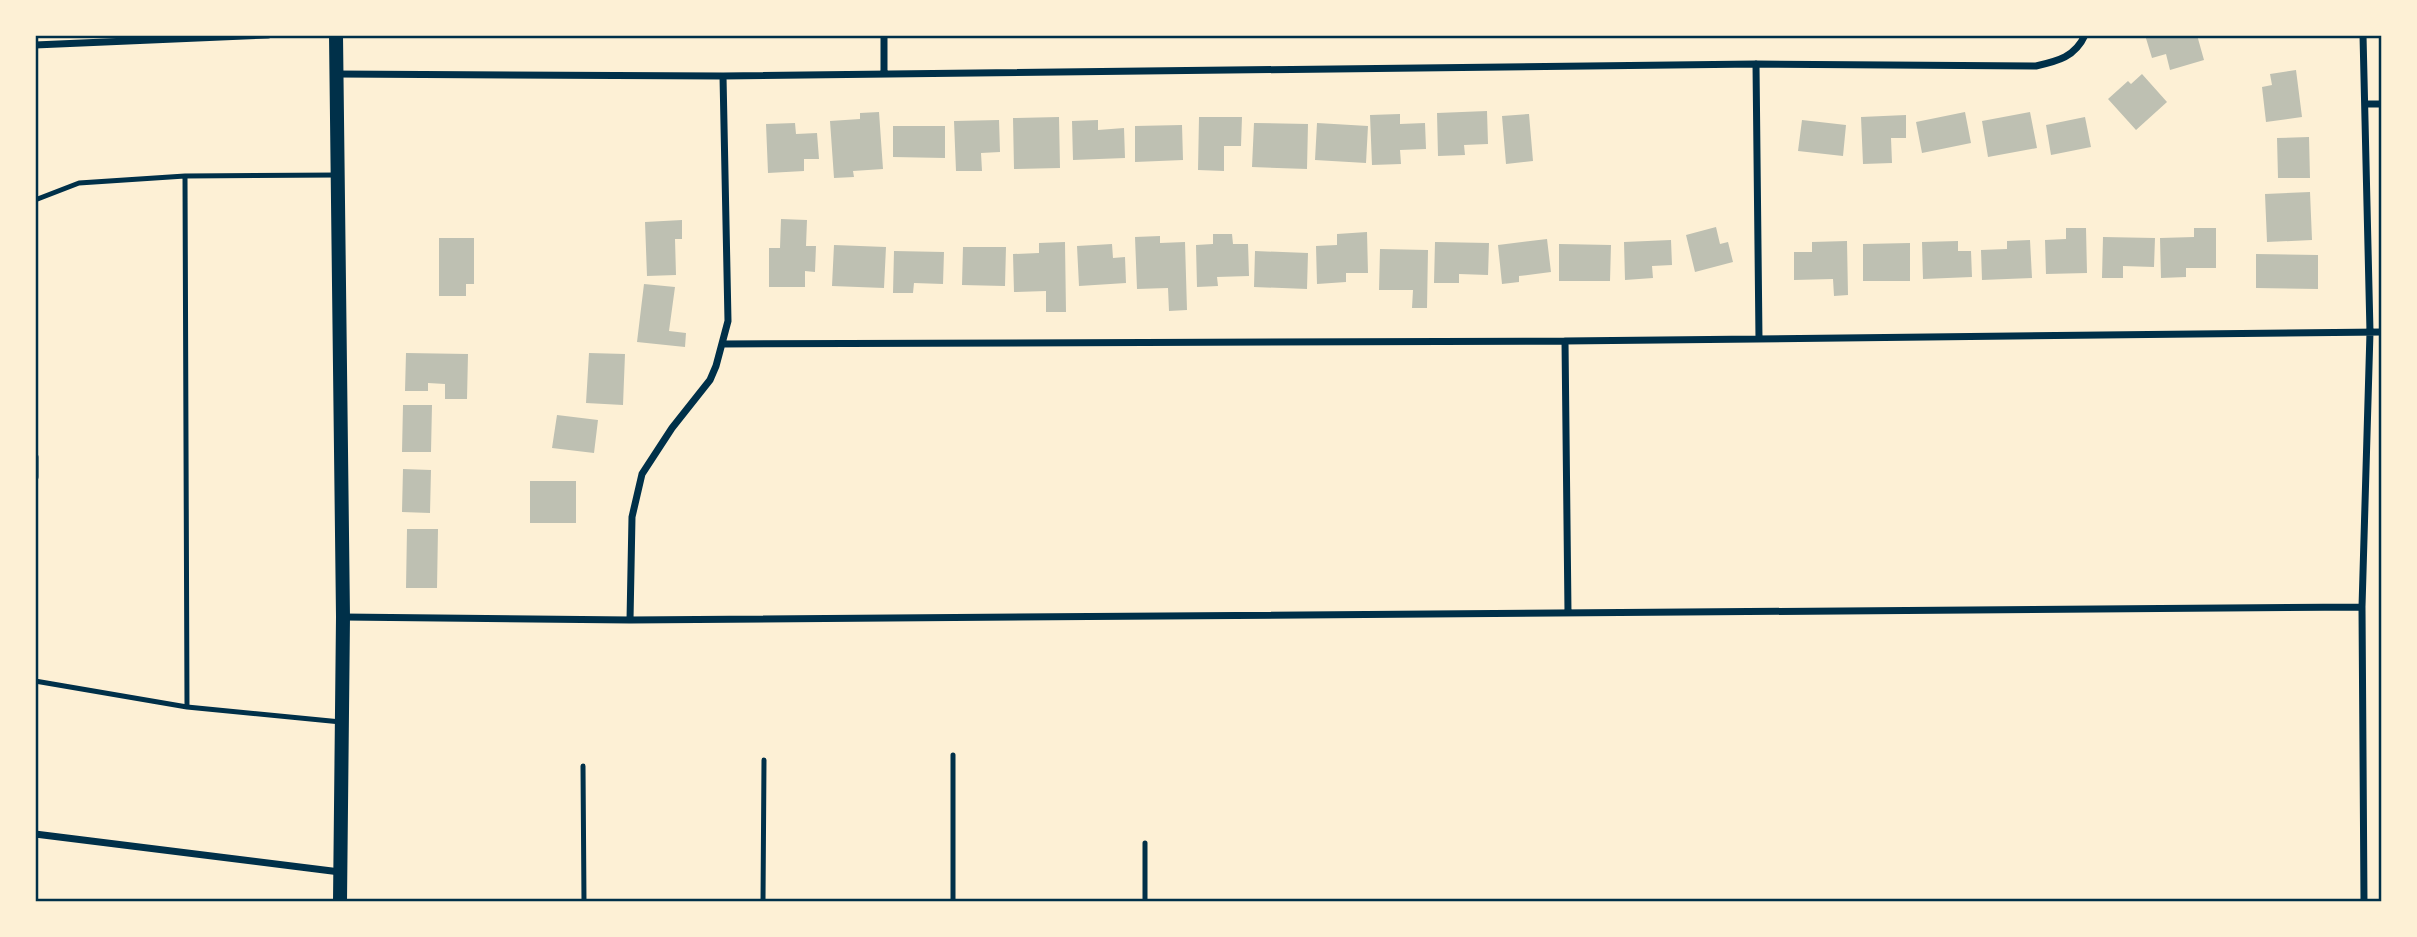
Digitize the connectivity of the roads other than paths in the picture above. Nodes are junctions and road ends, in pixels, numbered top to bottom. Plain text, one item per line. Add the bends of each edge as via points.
1 (268, 35) edge
2 (336, 35) edge
3 (884, 35) edge
4 (2085, 35) edge
5 (2363, 35) edge
6 (189, 37) edge
7 (35, 45) edge
8 (1756, 64) junction
9 (884, 73) junction
10 (336, 74) junction
11 (723, 76) junction
12 (2365, 104) junction
13 (2382, 104) edge
14 (185, 176) junction
15 (337, 176) junction
16 (35, 200) edge
17 (2370, 332) junction
18 (2382, 332) edge
19 (1759, 339) junction
20 (1565, 341) junction
21 (722, 344) junction
22 (35, 457) edge
23 (35, 477) edge
24 (2362, 607) junction
25 (1568, 613) junction
26 (343, 617) junction
27 (630, 620) junction
28 (35, 681) edge
29 (187, 708) junction
30 (341, 722) junction
31 (953, 755) dead end
32 (764, 760) dead end
33 (583, 766) dead end
34 (35, 834) edge
35 (1146, 843) dead end
36 (340, 872) junction
37 (340, 902) edge
38 (584, 902) edge
39 (763, 902) edge
40 (953, 902) edge
41 (1145, 902) edge
42 (1935, 902) edge
43 (1943, 902) edge
44 (2364, 902) edge

1 - 6 street
2 - 10 main road
3 - 9 street
4 - 8 street via 2063,60 2036,66
5 - 12 street
6 - 7 street
8 - 9 street
8 - 19 street
9 - 11 street
10 - 11 street
10 - 15 main road
11 - 21 street via 728,321
12 - 13 street
12 - 17 street
14 - 15 lane
14 - 16 lane via 79,183
14 - 29 lane
15 - 26 main road
17 - 18 street
17 - 19 street
17 - 24 street
19 - 20 street
20 - 21 street
20 - 25 street
21 - 27 street via 709,380 642,474 632,517
22 - 23 street
24 - 25 street
24 - 44 street
25 - 27 street
26 - 27 street
26 - 30 main road
28 - 29 lane
29 - 30 lane
30 - 36 main road
31 - 40 lane
32 - 39 lane
33 - 38 lane
34 - 36 street
35 - 41 lane
36 - 37 main road
42 - 43 lane

